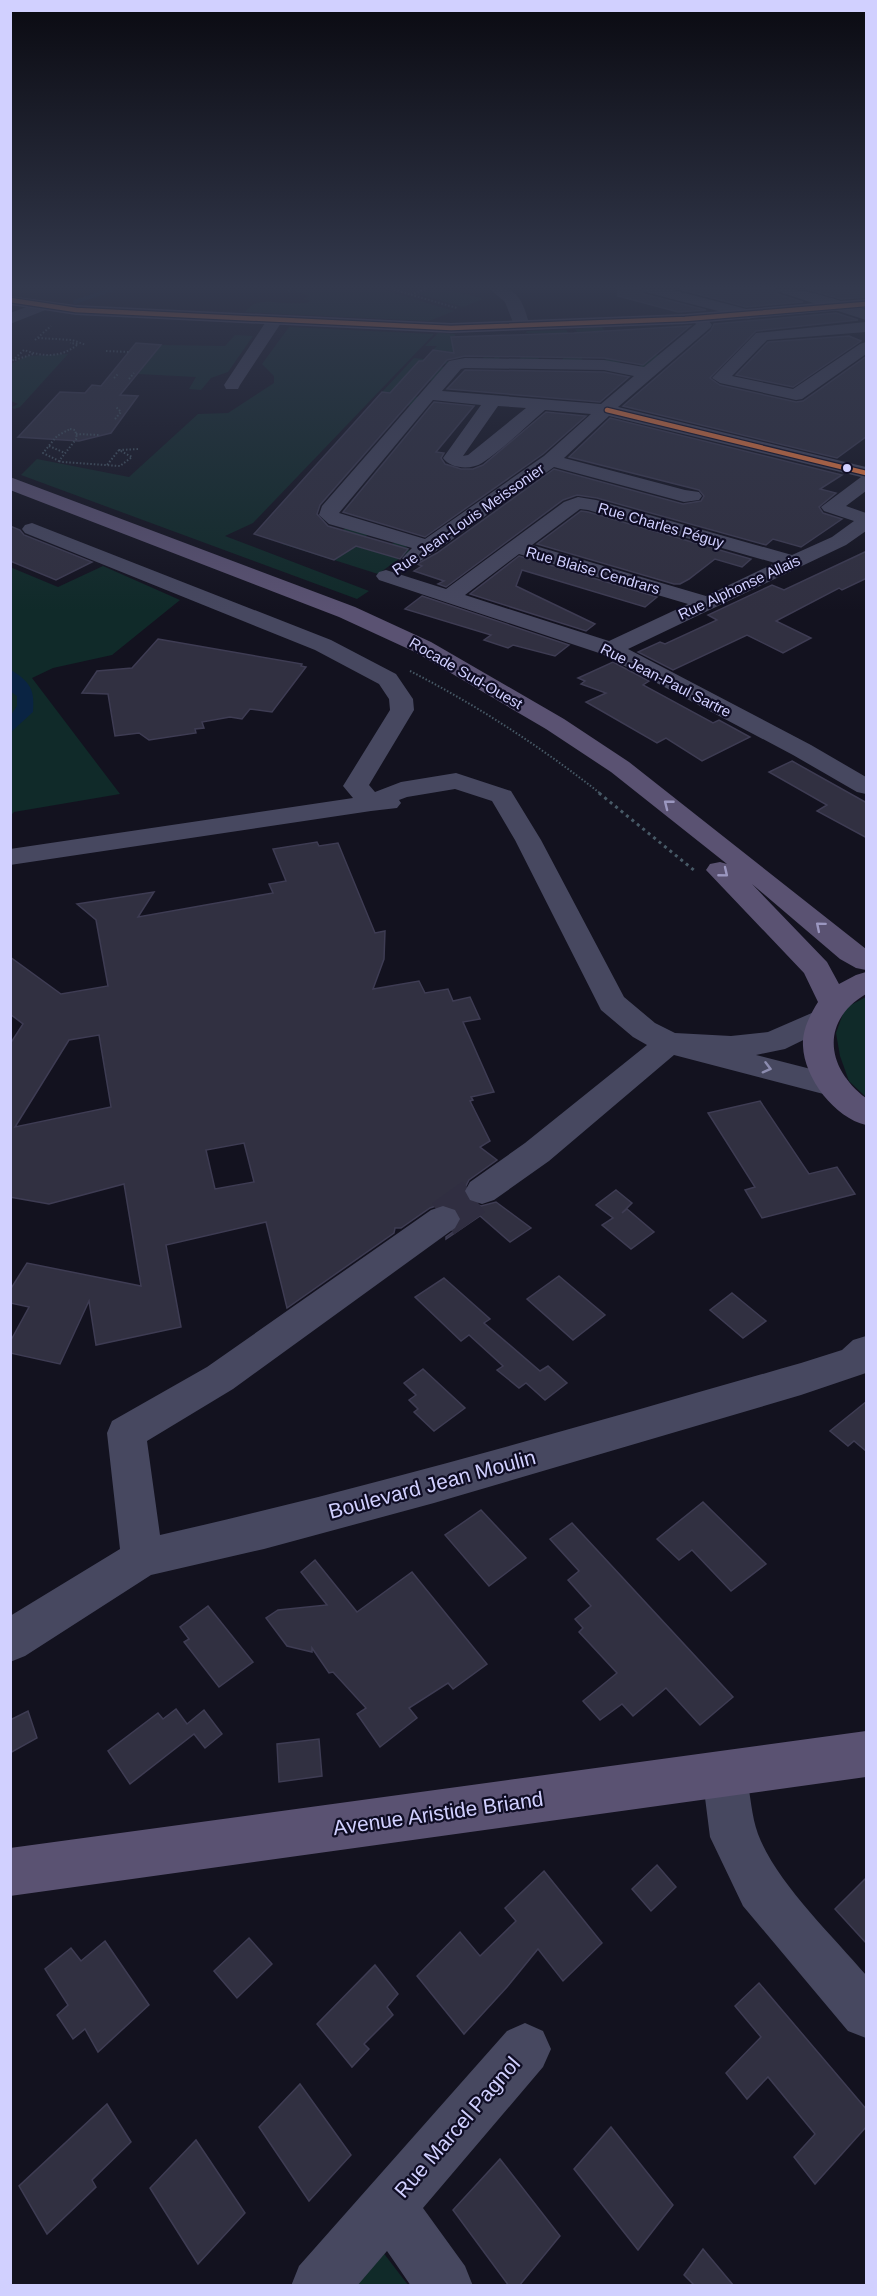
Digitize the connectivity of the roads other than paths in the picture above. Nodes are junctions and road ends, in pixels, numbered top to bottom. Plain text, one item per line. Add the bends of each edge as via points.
1 (428, 396) edge
2 (448, 396) edge
3 (621, 396) edge
4 (494, 399) junction
5 (543, 403) junction
6 (606, 410) junction
7 (867, 453) edge
8 (551, 460) junction
9 (846, 468) junction
10 (867, 474) edge
11 (867, 482) edge
12 (10, 483) edge
13 (10, 494) edge
14 (692, 496) dead end
15 (867, 520) edge
16 (32, 529) dead end
17 (429, 546) junction
18 (516, 547) junction
19 (793, 562) junction
20 (386, 576) joint
21 (449, 597) junction
22 (705, 602) junction
23 (610, 649) junction
24 (867, 787) edge
25 (371, 803) junction
26 (10, 857) edge
27 (867, 961) edge
28 (867, 982) edge
29 (827, 1011) junction
30 (669, 1043) junction
31 (835, 1086) junction
32 (867, 1114) edge
33 (482, 1191) tunnel mouth
34 (443, 1219) tunnel mouth
35 (867, 1351) edge
36 (142, 1558) junction
37 (10, 1641) edge
38 (867, 1755) edge
39 (725, 1774) junction
40 (10, 1872) edge
41 (867, 2013) edge
42 (525, 2049) dead end
43 (388, 2205) junction
44 (319, 2286) edge
45 (445, 2286) edge

1 - 17 street via 329,510 329,515
2 - 4 street
3 - 6 street, Rue Jean-Louis Meissonier
4 - 5 street
4 - 5 street via 452,456 455,461 474,460
5 - 6 street
6 - 8 street, Rue Jean-Louis Meissonier
6 - 9 street
7 - 9 street
8 - 14 street
8 - 17 street, Rue Jean-Louis Meissonier
9 - 10 street
11 - 15 street via 831,507
27 -> 12 main road, Rocade Sud-Ouest via 850,952 620,767 423,647 347,612
13 -> 29 main road, Rocade Sud-Ouest via 337,621 407,654 537,730 606,777 736,883 817,969
15 - 19 street, Rue Alphonse Allais via 839,541
16 - 25 street via 323,645 388,679 401,699 402,710 356,786
17 - 20 street, Rue Jean-Louis Meissonier
18 - 19 street, Rue Charles Péguy via 571,506 583,503
18 - 21 street, Rue Charles Péguy
18 - 22 street, Rue Blaise Cendrars
19 - 22 street, Rue Alphonse Allais
20 - 21 street, Rue Jean-Paul Sartre
21 - 23 street, Rue Jean-Paul Sartre
22 - 23 street, Rue Alphonse Allais
23 - 24 street, Rue Jean-Paul Sartre
25 - 26 street
25 - 30 street via 413,802 477,787 502,796 612,1003 644,1030
28 - 29 main road via 851,988
29 - 30 street via 774,1042 731,1047
29 - 31 main road via 817,1040 821,1063
30 -> 31 street
30 - 33 street via 537,1152
31 - 32 main road
34 - 36 street via 220,1378 126,1433
35 - 36 street, Boulevard Jean Moulin via 855,1361 801,1379 434,1485
36 - 37 street, Boulevard Jean Moulin
38 - 39 main road, Avenue Aristide Briand
39 - 40 main road, Avenue Aristide Briand
39 - 41 street via 734,1837 760,1889
42 - 43 street, Rue Marcel Pagnol
43 - 44 street, Rue Marcel Pagnol
43 - 45 street, Rue Marcel Pagnol

